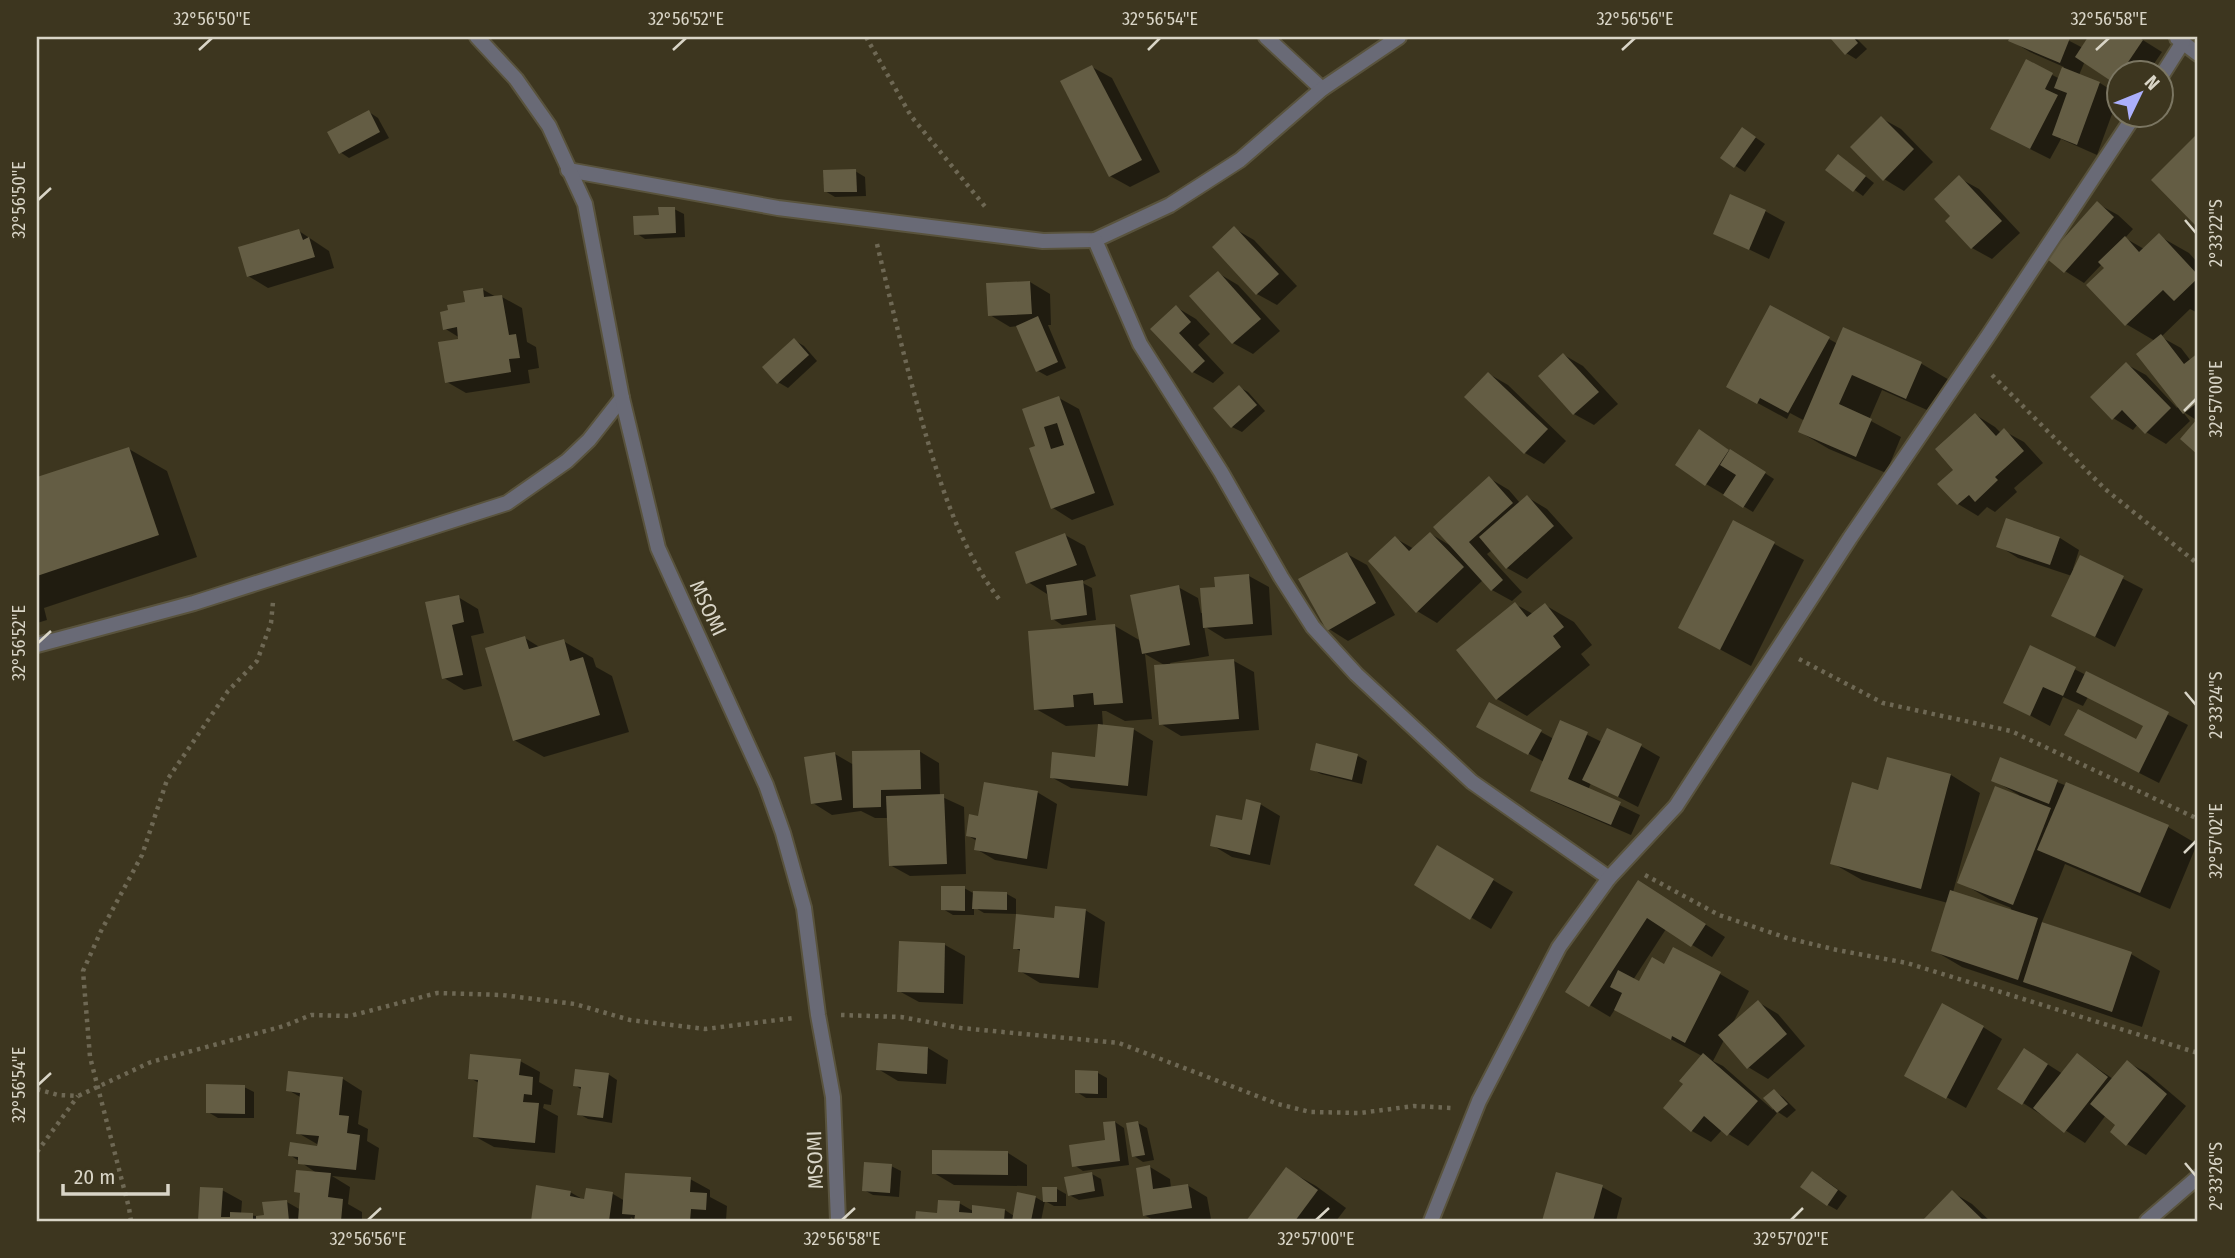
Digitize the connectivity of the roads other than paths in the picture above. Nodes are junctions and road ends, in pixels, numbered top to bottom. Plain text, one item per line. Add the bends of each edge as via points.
1 (477, 37) edge
2 (1266, 37) edge
3 (1399, 37) edge
4 (2180, 39) edge
5 (2198, 54) edge
6 (2169, 60) edge
7 (1322, 89) junction
8 (2125, 130) edge
9 (568, 170) junction
10 (1095, 240) junction
11 (622, 398) junction
12 (37, 645) edge
13 (1609, 878) junction
14 (2198, 1177) edge
15 (838, 1221) edge
16 (1431, 1221) edge
17 (2147, 1221) edge

1 - 9 street, MSOMI via 516,79 549,126
2 - 7 street
3 - 7 street
4 - 5 street
4 - 6 street
7 - 10 street via 1240,160 1170,205
8 - 13 street via 1676,806
9 - 10 street via 778,208 1043,241
9 - 11 street, MSOMI via 585,204
10 - 13 street via 1140,344 1314,627 1356,674 1472,782
11 - 12 street via 589,440 507,503 194,603
11 - 15 street, MSOMI via 658,548 766,785 804,908 833,1097
13 - 16 street via 1559,947 1475,1110
14 - 17 street

